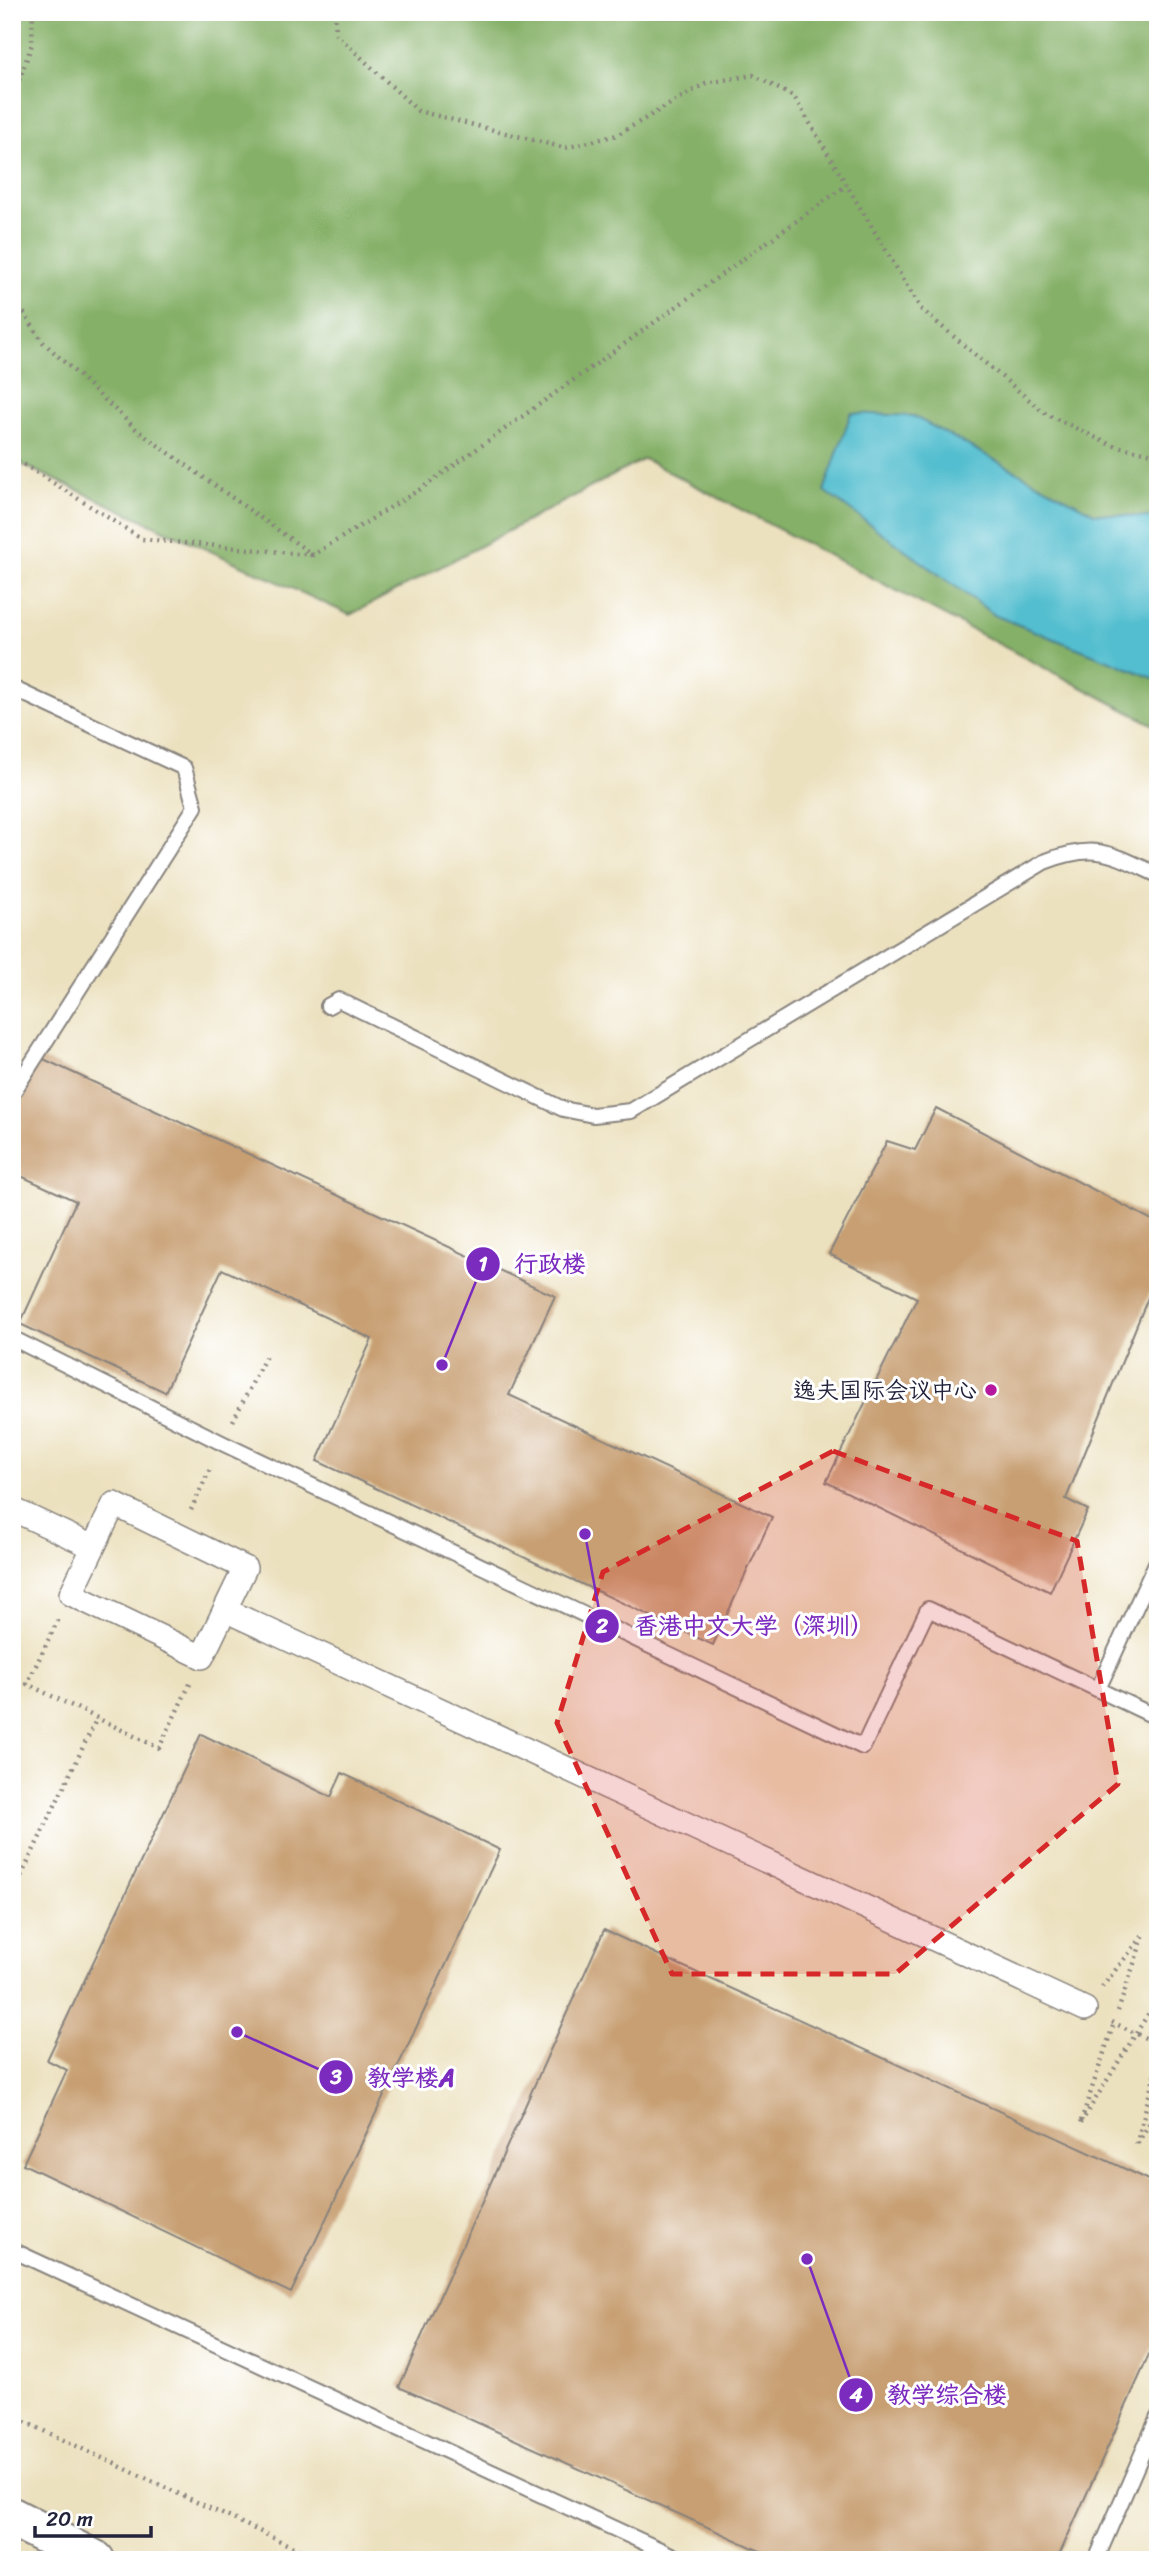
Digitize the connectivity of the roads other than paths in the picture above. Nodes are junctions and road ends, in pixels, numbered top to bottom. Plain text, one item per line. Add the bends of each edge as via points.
1 (12, 688) edge
2 (1158, 874) edge
3 (328, 1006) dead end
4 (12, 1094) edge
5 (12, 1338) edge
6 (12, 1508) edge
7 (93, 1547) junction
8 (1158, 1559) edge
9 (225, 1610) junction
10 (1098, 1689) junction
11 (1158, 1718) edge
12 (1085, 2009) road end
13 (12, 2250) edge
14 (1158, 2417) edge
15 (12, 2517) edge
16 (95, 2560) edge
17 (682, 2560) edge
18 (1096, 2560) edge

1 - 4 lane via 184,768 195,807
2 - 3 lane via 1105,851 1074,851 1044,862 631,1111 593,1115 563,1109 339,1000
5 - 10 lane via 222,1443 863,1747 928,1609
6 - 7 street
7 - 9 street via 114,1504 245,1568
7 - 9 street via 71,1594 202,1657
8 - 10 lane
9 - 12 street
10 - 11 lane
13 - 17 lane
14 - 18 lane
15 - 16 main road

